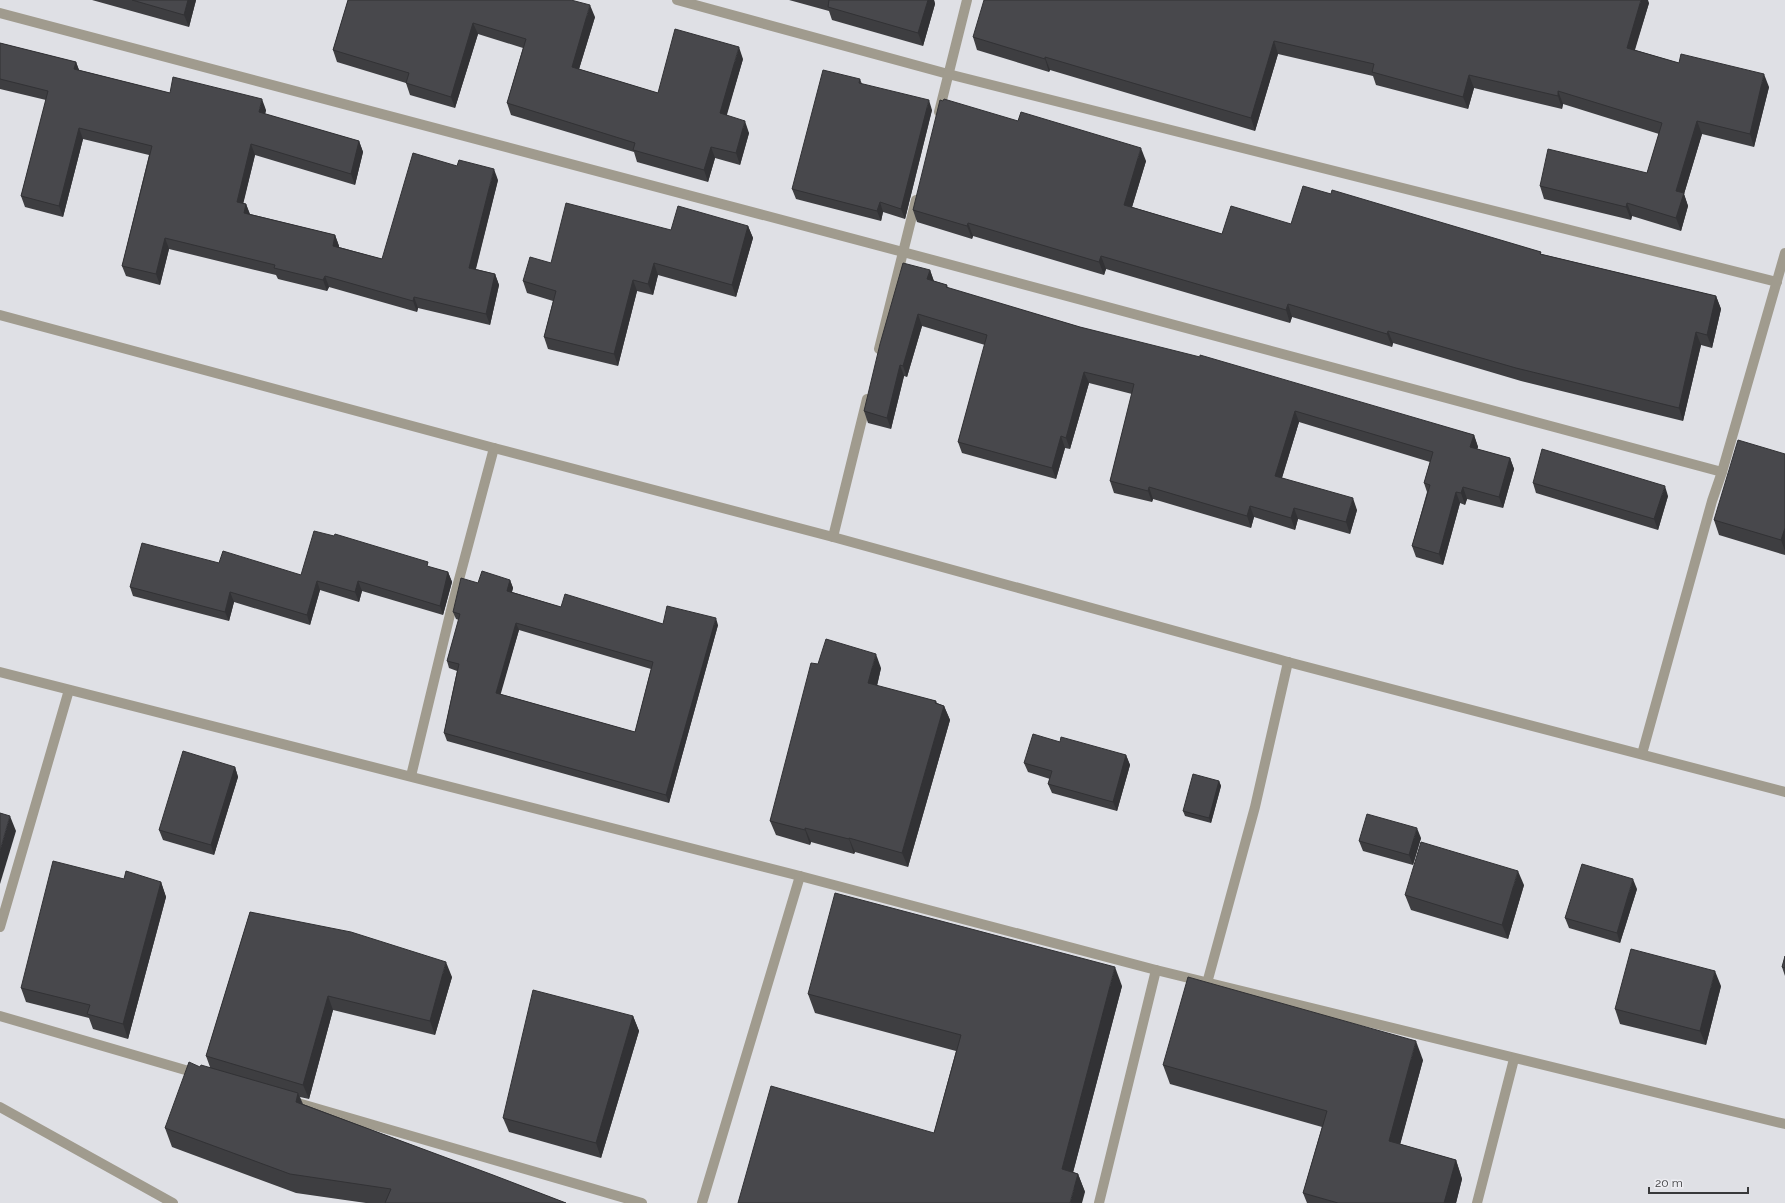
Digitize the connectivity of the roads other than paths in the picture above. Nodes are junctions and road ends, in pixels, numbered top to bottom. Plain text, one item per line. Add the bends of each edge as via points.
1 (677, 0) edge
2 (968, 0) edge
3 (0, 14) edge
4 (948, 74) junction
5 (937, 120) edge
6 (919, 190) edge
7 (903, 252) junction
8 (1785, 253) edge
9 (1777, 282) junction
10 (0, 314) edge
11 (877, 358) edge
12 (869, 389) edge
13 (494, 448) junction
14 (1722, 472) junction
15 (833, 537) junction
16 (1288, 662) junction
17 (0, 672) edge
18 (69, 690) junction
19 (1642, 754) junction
20 (411, 776) junction
21 (1785, 792) edge
22 (800, 876) junction
23 (0, 927) edge
24 (1156, 970) junction
25 (1207, 983) junction
26 (0, 1016) edge
27 (1514, 1059) junction
28 (205, 1076) edge
29 (282, 1098) edge
30 (0, 1107) edge
31 (1785, 1124) edge
32 (172, 1203) edge
33 (642, 1203) edge
34 (702, 1203) edge
35 (1099, 1203) edge
36 (1477, 1203) edge

1 - 4 street
2 - 4 street
3 - 7 street
4 - 5 street
4 - 9 street
6 - 7 street
7 - 11 street
7 - 14 street
8 - 9 street
9 - 14 street
10 - 13 street
12 - 15 street
13 - 15 street
13 - 20 street
14 - 19 street
15 - 16 street
16 - 19 street
16 - 25 street via 1255,808
17 - 18 street
18 - 20 street
18 - 23 street
19 - 21 street
20 - 22 street
22 - 24 street
22 - 34 street
24 - 25 street
24 - 35 street
25 - 27 street
26 - 28 street
27 - 31 street
27 - 36 street
29 - 33 street
30 - 32 street

